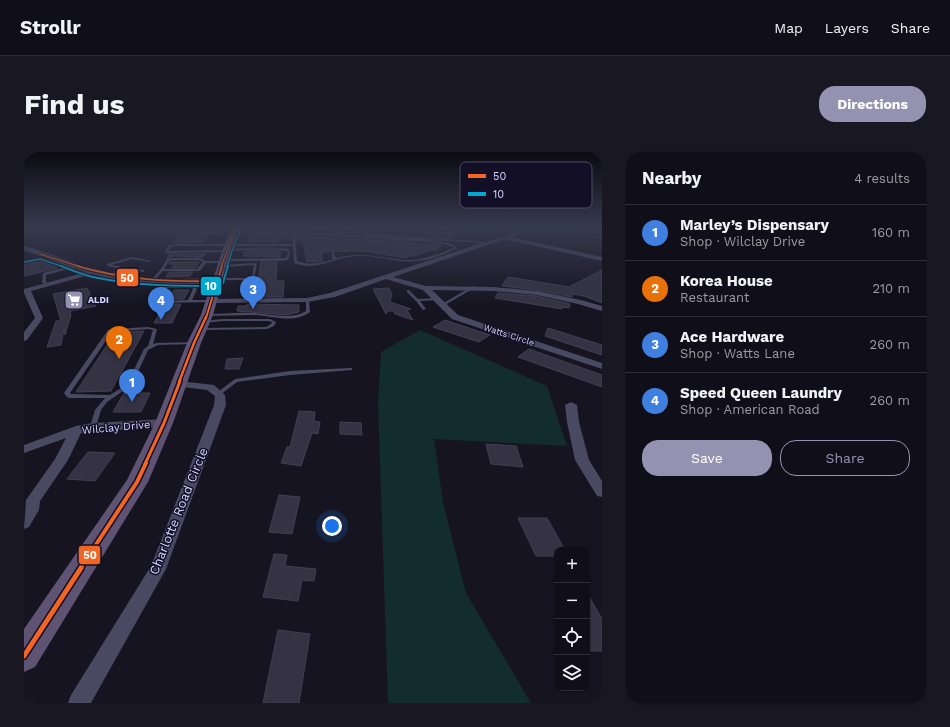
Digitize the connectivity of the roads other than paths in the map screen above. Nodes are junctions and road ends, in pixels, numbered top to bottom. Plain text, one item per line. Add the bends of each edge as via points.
1 (37, 253) edge
2 (218, 253) edge
3 (226, 253) edge
4 (232, 253) edge
5 (235, 253) edge
6 (243, 253) edge
7 (289, 253) edge
8 (294, 253) edge
9 (333, 253) dead end
10 (441, 253) edge
11 (459, 253) edge
12 (575, 253) edge
13 (40, 254) junction
14 (24, 257) edge
15 (338, 259) junction
16 (602, 259) edge
17 (241, 260) junction
18 (149, 261) dead end
19 (205, 262) junction
20 (75, 266) junction
21 (239, 266) junction
22 (127, 269) junction
23 (162, 270) junction
24 (143, 271) dead end
25 (94, 272) junction
26 (111, 275) junction
27 (386, 277) junction
28 (237, 279) junction
29 (218, 280) junction
30 (152, 281) junction
31 (168, 284) junction
32 (48, 285) junction
33 (474, 287) junction
34 (426, 288) junction
35 (408, 290) dead end
36 (25, 291) edge
37 (307, 300) junction
38 (417, 300) junction
39 (190, 301) junction
40 (439, 302) junction
41 (424, 309) dead end
42 (602, 309) edge
43 (203, 322) junction
44 (24, 338) edge
45 (150, 346) junction
46 (602, 366) edge
47 (350, 370) dead end
48 (179, 384) junction
49 (218, 394) junction
50 (111, 397) junction
51 (571, 405) dead end
52 (164, 423) junction
53 (92, 427) junction
54 (76, 430) junction
55 (24, 449) edge
56 (602, 492) edge
57 (24, 524) edge
58 (24, 656) edge
59 (79, 703) edge

1 - 13 street
2 - 19 lane
3 - 29 main road
4 - 21 lane
5 - 17 lane
6 - 17 lane
7 - 17 lane via 287,259 282,260
8 - 15 lane via 295,262 299,264 317,265
9 - 15 lane via 334,258
10 - 15 lane via 419,260 373,256 348,256
11 - 27 street
12 - 16 street
13 - 14 street
13 - 20 street
18 - 22 lane via 128,258 109,265
19 - 23 lane via 198,270
19 - 23 lane via 201,259 172,259 168,260
20 - 25 street
20 - 32 lane via 44,274 44,282
21 - 28 lane
21 - 28 lane via 256,264 254,278
22 - 24 lane
22 - 26 lane
23 - 30 lane
25 - 26 street
25 - 32 street
26 - 30 street
27 - 34 street
27 - 37 street via 332,296
28 - 29 lane
29 - 31 street
29 - 43 main road
30 - 31 street
31 - 39 lane via 193,287 195,289
31 - 39 lane via 158,301
32 - 36 street
33 - 34 street
33 - 40 lane
33 - 42 street via 578,300
34 - 40 street, Watts Circle
35 - 38 lane
36 - 44 street via 39,318
37 - 43 street
37 - 43 lane via 308,312 300,316 273,317 258,314
38 - 40 lane
38 - 41 lane
39 - 43 lane
40 - 46 street, Watts Circle via 455,317
43 - 43 lane via 267,328 273,326 274,322
43 - 45 lane
43 - 48 main road
45 - 50 lane via 146,349 129,385
45 - 50 lane via 155,330 113,330 67,394 76,397
47 - 49 lane via 290,372 261,376 235,381
48 - 49 street via 210,387
48 - 52 main road
49 - 59 street, Charlotte Road Circle via 220,405 158,569
50 - 53 lane via 98,410
51 - 56 street via 582,460
52 - 53 street, Wilclay Drive
52 - 58 main road via 137,482
53 - 54 street, Wilclay Drive
54 - 55 street, Wilclay Drive
54 - 57 street via 61,460 33,500 32,510

